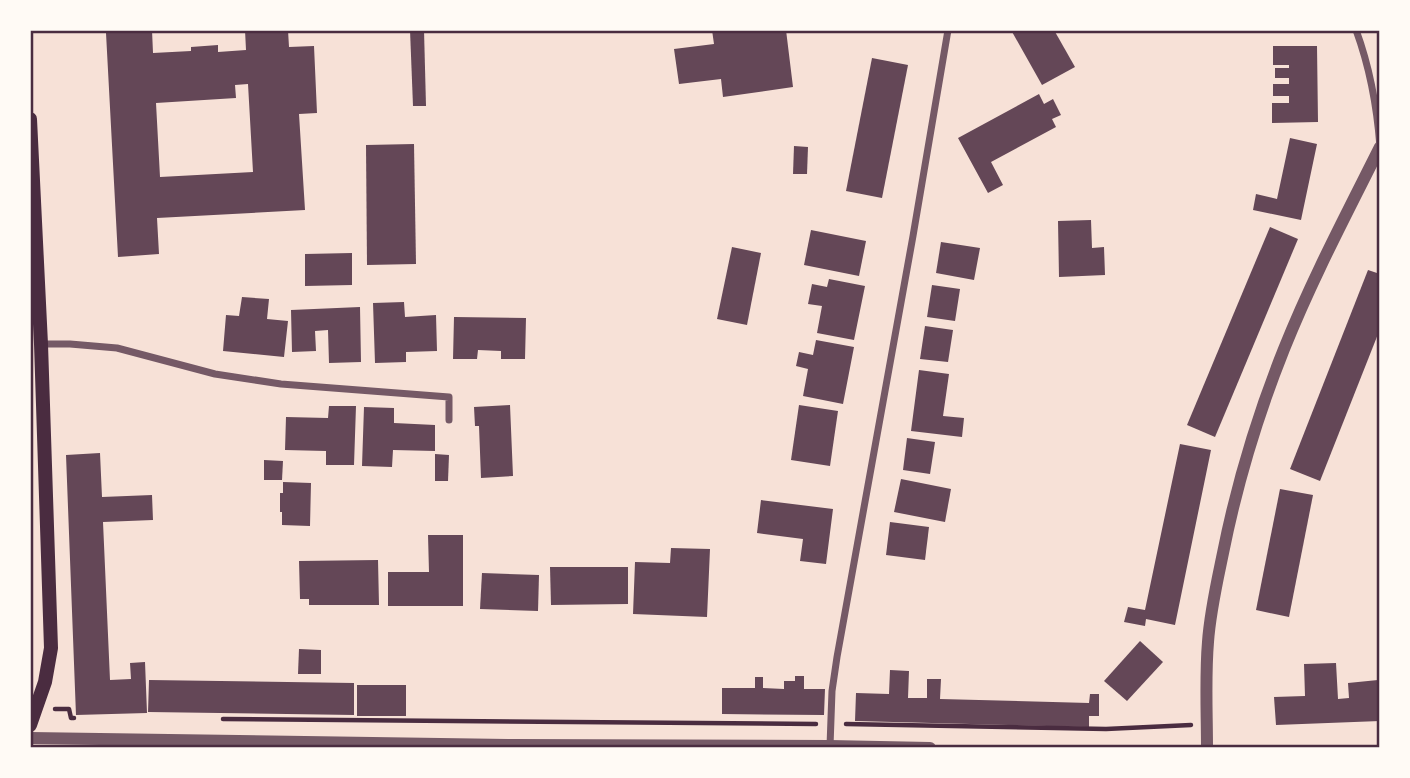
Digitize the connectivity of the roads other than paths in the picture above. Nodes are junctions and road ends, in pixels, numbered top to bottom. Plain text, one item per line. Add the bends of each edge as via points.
1 (947, 30) edge
2 (1356, 30) edge
3 (30, 119) edge
4 (1380, 147) edge
5 (41, 344) junction
6 (449, 420) dead end
7 (30, 725) edge
8 (30, 738) edge
9 (830, 746) junction
10 (508, 747) edge
11 (930, 748) edge
12 (1207, 748) edge

1 - 9 street via 837,657
2 - 4 street via 1372,87
3 - 5 main road
4 - 12 street via 1284,349 1241,479 1210,619
5 - 6 street via 117,348 215,374 281,384 449,397
5 - 7 main road via 51,648 46,682
8 - 10 street
9 - 10 street
9 - 11 street

